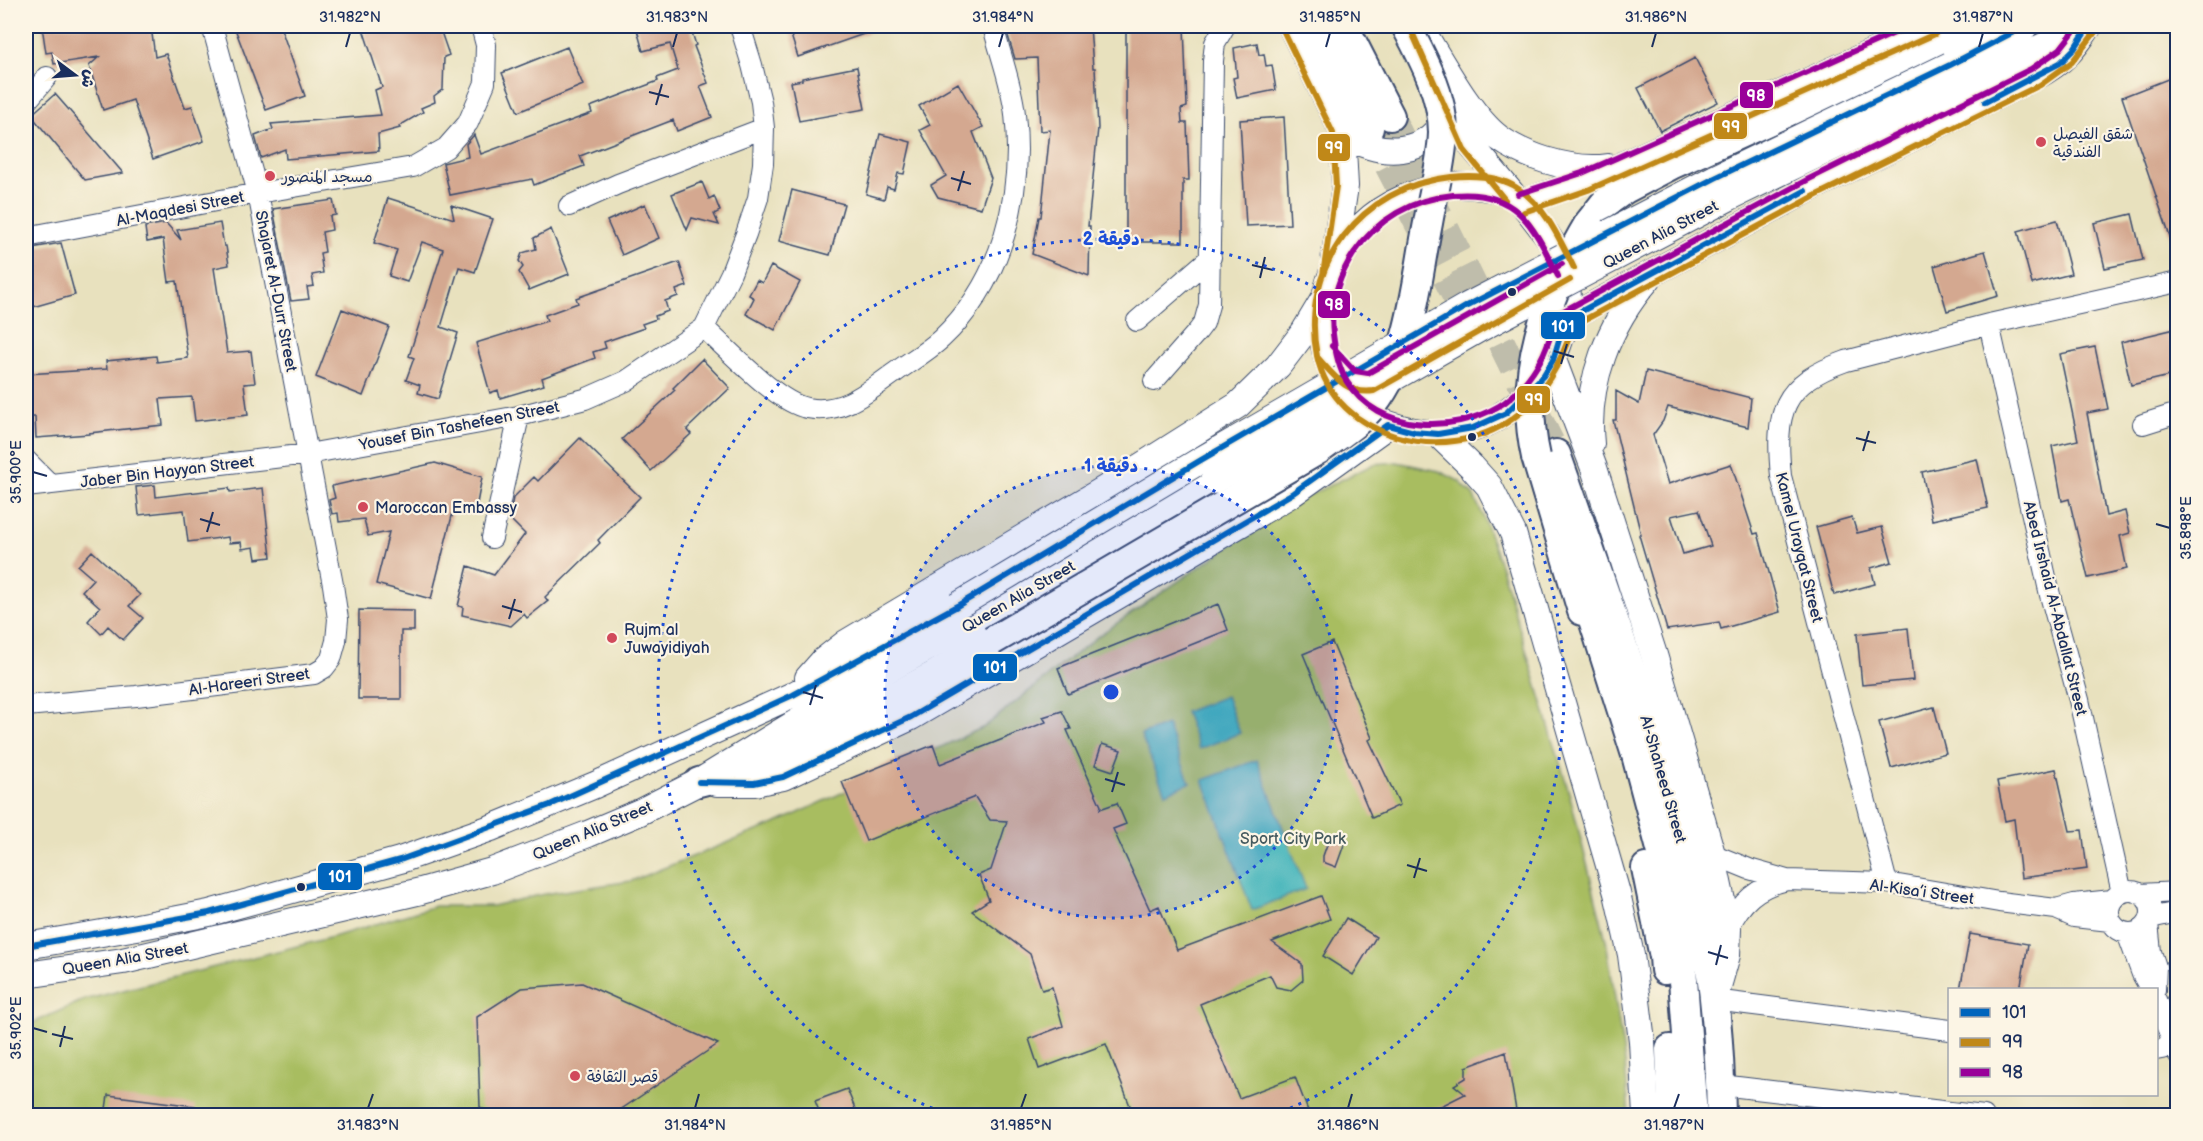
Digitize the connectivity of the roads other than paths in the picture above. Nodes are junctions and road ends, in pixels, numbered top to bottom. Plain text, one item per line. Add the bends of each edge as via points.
1 (212, 26) edge
2 (481, 26) edge
3 (740, 26) edge
4 (993, 26) edge
5 (1225, 26) edge
6 (1291, 26) edge
7 (1318, 26) edge
8 (1344, 26) edge
9 (1406, 26) edge
10 (1419, 26) edge
11 (1977, 26) edge
12 (2025, 26) edge
13 (2088, 26) edge
14 (1945, 55) edge
15 (47, 77) dead end
16 (1451, 96) junction
17 (26, 102) edge
18 (1367, 125) junction
19 (764, 128) junction
20 (1620, 166) junction
21 (258, 193) junction
22 (1517, 199) junction
23 (569, 206) dead end
24 (26, 237) edge
25 (1211, 257) junction
26 (1656, 270) junction
27 (2178, 282) edge
28 (1328, 286) junction
29 (1566, 320) junction
30 (1137, 321) dead end
31 (1989, 324) junction
32 (704, 328) junction
33 (1553, 360) junction
34 (1154, 381) dead end
35 (1238, 405) junction
36 (2178, 413) edge
37 (519, 416) junction
38 (2143, 424) dead end
39 (1378, 432) junction
40 (1438, 434) junction
41 (308, 454) junction
42 (26, 460) edge
43 (1472, 466) junction
44 (1594, 468) junction
45 (50, 484) junction
46 (26, 487) edge
47 (1293, 493) junction
48 (492, 538) dead end
49 (974, 624) junction
50 (793, 695) junction
51 (26, 706) edge
52 (699, 782) junction
53 (1712, 854) junction
54 (1787, 880) junction
55 (1887, 883) junction
56 (2178, 892) edge
57 (2125, 896) junction
58 (2056, 909) junction
59 (2178, 912) edge
60 (2110, 921) junction
61 (2149, 921) junction
62 (1728, 929) junction
63 (2127, 933) junction
64 (26, 946) edge
65 (26, 975) edge
66 (2152, 988) edge
67 (2153, 988) edge
68 (1714, 1000) junction
69 (2158, 1004) edge
70 (1948, 1030) edge
71 (2171, 1049) edge
72 (1721, 1085) junction
73 (1646, 1116) edge
74 (1672, 1116) edge
75 (1693, 1116) edge
76 (1722, 1116) edge
77 (1984, 1116) edge

1 - 21 street, Shajaret Al-Durr Street
2 - 21 street, Al-Maqdesi Street via 486,45 485,83 468,123 446,148 413,167
3 - 19 street, Yousef Bin Tashefeen Street via 761,102
4 - 32 street via 1015,112 1015,192 1006,233 990,272 968,308 941,340 853,402 831,409 807,408 786,400
5 - 25 street via 1215,43 1213,61
6 - 18 main road
7 - 18 highway
8 - 18 highway
9 - 49 highway, bridge via 1431,78 1443,132 1404,340 1387,385 1372,407 1320,449
10 - 16 main road
10 - 20 main road via 1473,111 1497,137 1527,154 1561,165 1596,169
11 - 14 highway
12 - 14 main road
13 - 14 main road
13 - 26 main road via 2060,63
14 - 20 main road
14 - 49 main road, Queen Alia Street, bridge via 1467,306 1212,454
14 - 74 highway, bridge via 1671,165 1618,194 1604,204 1574,247 1542,324 1530,390 1532,438 1587,626 1648,875 1664,957
15 - 17 street
16 - 18 main road via 1447,115 1436,131 1407,148 1384,151 1361,145
16 - 22 main road via 1472,146
18 - 28 main road via 1345,186
19 - 23 street
19 - 32 street, Yousef Bin Tashefeen Street via 758,198 731,273
20 - 22 main road via 1585,181
21 - 24 street, Al-Maqdesi Street
21 - 41 street, Shajaret Al-Durr Street
22 - 28 main road via 1480,186 1448,185 1415,192 1386,206 1363,226 1344,249
22 - 29 main road via 1548,235 1566,272
25 - 30 street
25 - 34 street via 1209,305 1204,323
26 - 29 main road
26 - 44 main road via 1619,319 1599,366 1591,406
27 - 31 street, Kamel Urayqat Street
28 - 35 main road via 1304,332 1278,366
28 - 39 main road via 1322,324 1333,376
29 - 33 main road
31 - 55 street, Kamel Urayqat Street via 1825,369 1807,378 1782,413 1778,442 1780,476
31 - 57 street, Abed Irshaid Al-Abdallat Street via 2050,595
32 - 37 street, Yousef Bin Tashefeen Street via 626,381 585,399
33 - 40 main road via 1543,376 1506,413 1473,428
33 - 44 main road
35 - 47 main road via 1253,411 1278,432 1292,461
35 - 50 main road via 846,644 823,661
36 - 38 street
37 - 41 street, Yousef Bin Tashefeen Street
37 - 48 street
39 - 40 main road
39 - 43 main road
39 - 47 main road
40 - 43 main road
41 - 45 street, Jaber Bin Hayyan Street
41 - 51 street, Al-Hareeri Street via 338,618 331,660 324,668 314,674
42 - 45 street
43 - 73 main road via 1489,486 1513,532 1617,892 1631,955
44 - 53 main road
45 - 46 street, Jaber Bin Hayyan Street
47 - 52 main road via 911,717 783,777 754,783
49 - 50 main road, Queen Alia Street
49 - 52 highway via 932,677 761,766
50 - 64 main road, Queen Alia Street via 550,805 400,860 209,913
52 - 65 main road, Queen Alia Street via 639,812 492,871 123,961
53 - 54 street, Al-Kisa’i Street
53 - 62 main road
54 - 55 street, Al-Kisa’i Street
54 - 62 street, Al-Kisa’i Street via 1747,899
55 - 58 street, Al-Kisa’i Street
56 - 57 street, Al-Kisa’i Street
57 - 58 street, Al-Kisa’i Street
57 - 60 street via 2109,911
57 - 61 street via 2147,900
58 - 60 street, Al-Kisa’i Street via 2074,917
59 - 61 street
60 - 63 street
61 - 63 street via 2135,933
61 - 67 street via 2156,967
62 - 68 main road via 1727,955
63 - 66 street via 2142,974
68 - 70 street
68 - 72 highway, Al-Shaheed Street
68 - 75 highway, Al-Shaheed Street via 1700,914 1656,745 1549,458 1636,755 1679,926
69 - 71 street
72 - 76 highway, Al-Shaheed Street
72 - 77 street

